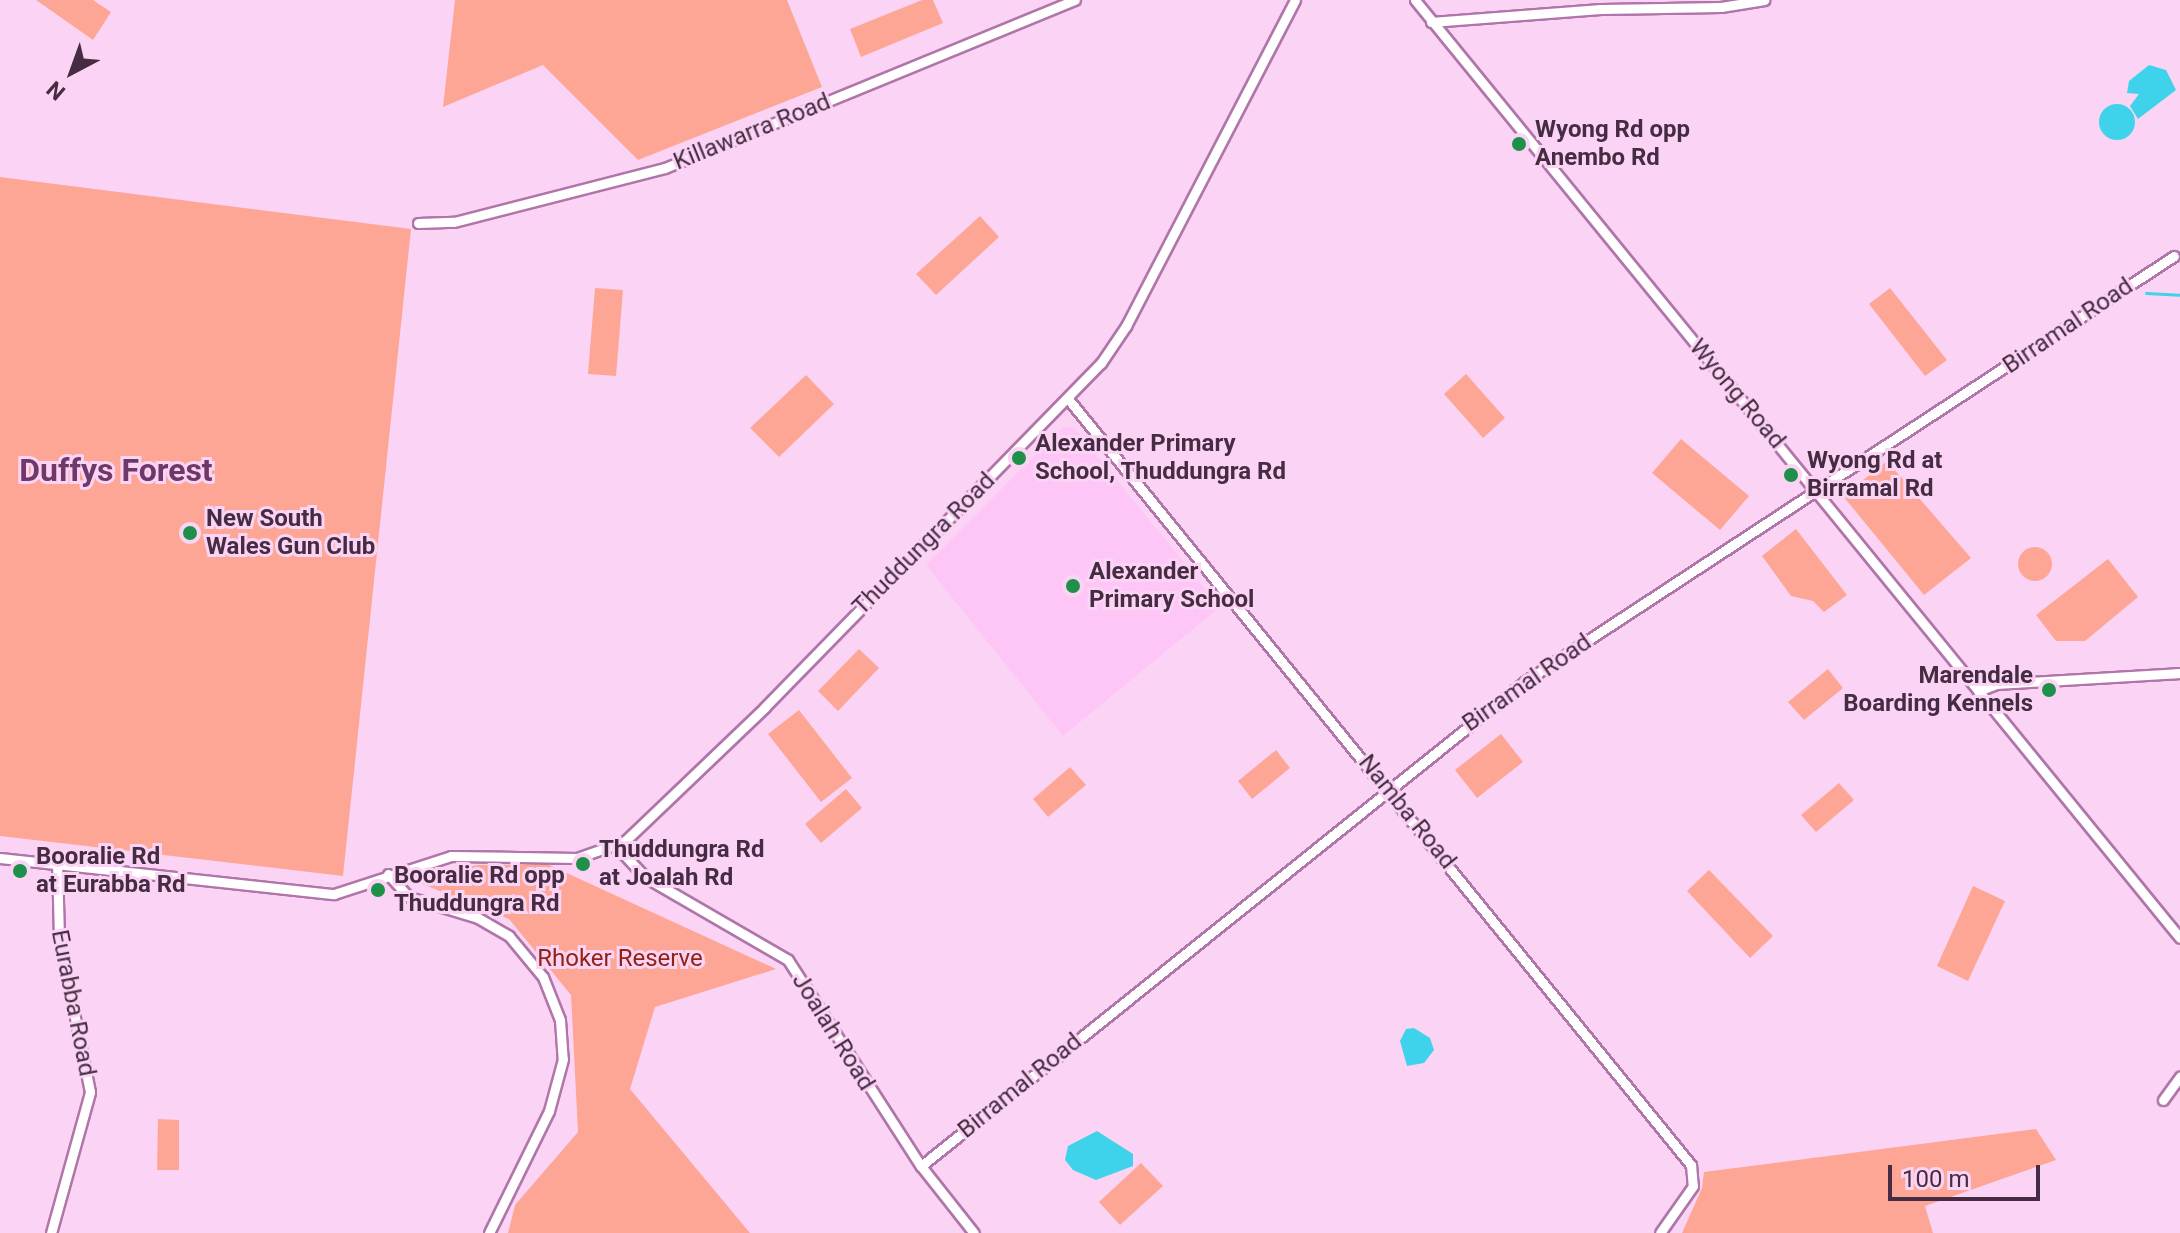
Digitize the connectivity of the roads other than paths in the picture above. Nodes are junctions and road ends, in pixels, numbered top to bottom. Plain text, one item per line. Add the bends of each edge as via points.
1 (1075, 0) edge
2 (1295, 0) edge
3 (1415, 0) edge
4 (1764, 0) edge
5 (1431, 22) junction
6 (418, 223) dead end
7 (2174, 256) dead end
8 (1069, 400) junction
9 (1819, 493) junction
10 (2180, 673) edge
11 (1978, 691) junction
12 (1387, 789) junction
13 (616, 846) junction
14 (0, 858) edge
15 (57, 864) junction
16 (388, 874) junction
17 (2180, 938) edge
18 (2180, 1077) edge
19 (2163, 1100) dead end
20 (921, 1166) junction
21 (51, 1233) edge
22 (489, 1233) edge
23 (974, 1233) edge
24 (1660, 1233) edge

1 - 6 street, Killawarra Road via 665,168 454,222
2 - 8 street, Thuddungra Road via 1126,326
3 - 5 street, Wyong Road
4 - 5 street via 1721,7 1601,9
5 - 9 street, Wyong Road
7 - 9 street, Birramal Road
8 - 12 street, Namba Road
8 - 13 street, Thuddungra Road via 687,783
9 - 11 street, Wyong Road
9 - 12 street, Birramal Road via 1524,682
10 - 11 street via 2012,683
11 - 17 street, Wyong Road
12 - 20 street, Birramal Road
12 - 24 street, Namba Road via 1691,1165 1693,1186
13 - 16 street, Thuddungra Road via 577,858 466,854
13 - 20 street, Joalah Road via 645,877 788,960
14 - 15 street, Thuddungra Road
15 - 16 street, Thuddungra Road via 321,894 349,890
15 - 21 street, Eurabba Road via 59,938 90,1092
16 - 22 street via 409,897 478,918 509,936 543,977 560,1020 563,1059 549,1111
18 - 19 street
20 - 23 street, Joalah Road

